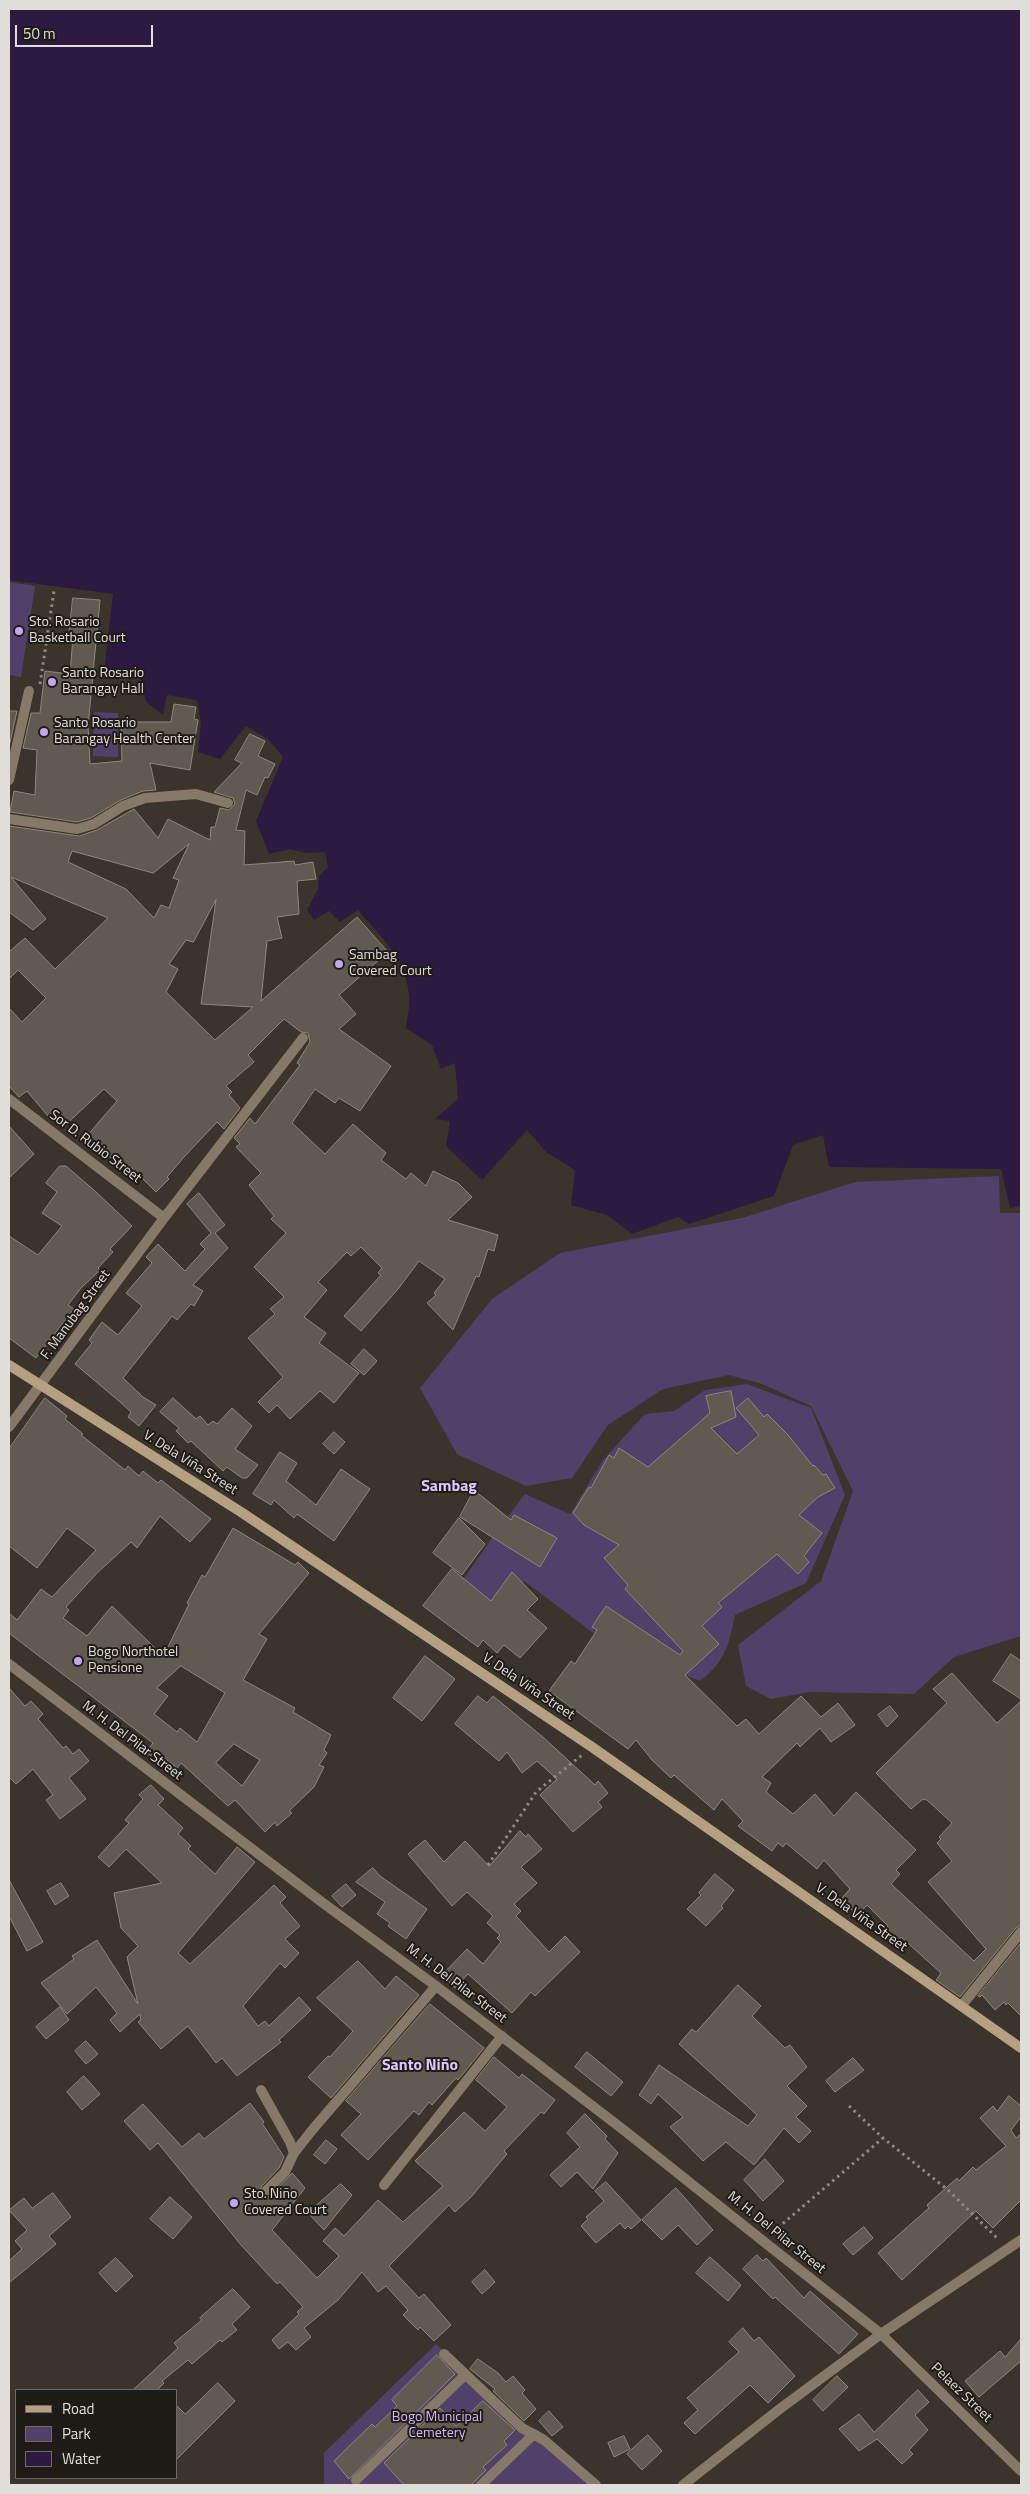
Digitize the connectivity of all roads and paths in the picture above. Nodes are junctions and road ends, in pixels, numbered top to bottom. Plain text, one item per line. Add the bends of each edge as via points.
1 (54, 591) dead end
2 (28, 691) joint
3 (9, 780) edge
4 (228, 803) dead end
5 (9, 819) edge
6 (303, 1038) dead end
7 (9, 1099) edge
8 (164, 1218) junction
9 (9, 1365) edge
10 (41, 1386) junction
11 (9, 1427) edge
12 (9, 1664) edge
13 (592, 1747) junction
14 (488, 1866) dead end
15 (1021, 1932) edge
16 (436, 1986) junction
17 (962, 2005) junction
18 (502, 2036) junction
19 (1021, 2048) edge
20 (261, 2090) dead end
21 (849, 2106) dead end
22 (883, 2138) junction
23 (294, 2153) junction
24 (384, 2185) dead end
25 (266, 2191) dead end
26 (763, 2240) junction
27 (1021, 2240) edge
28 (1008, 2249) junction
29 (881, 2334) junction
30 (444, 2354) dead end
31 (464, 2376) junction
32 (533, 2435) junction
33 (1021, 2471) edge
34 (356, 2480) dead end
35 (481, 2485) edge
36 (596, 2485) edge
37 (683, 2485) edge

1 - 2 path via 41,684
2 - 3 street
4 - 5 street via 196,794 145,798 123,806 94,824 77,829
6 - 8 street, F. Manubag Street
7 - 8 street, Sor D. Rubio Street
8 - 10 street, F. Manubag Street
9 - 10 main road, V. Dela Viña Street
10 - 11 street, F. Manubag Street
10 - 13 main road, V. Dela Viña Street via 249,1517
12 - 16 street, M. H. Del Pilar Street
13 - 14 path via 536,1792
13 - 17 main road, V. Dela Viña Street
15 - 17 street
16 - 18 street, M. H. Del Pilar Street
16 - 23 street
17 - 19 main road, V. Dela Viña Street
18 - 24 street
18 - 26 street, M. H. Del Pilar Street
20 - 23 street
21 - 22 path
22 - 26 path
22 - 28 path via 948,2190
23 - 25 street via 285,2172
26 - 29 street, M. H. Del Pilar Street
27 - 28 street
28 - 29 street
29 - 33 street, Pelaez Street
29 - 37 street
30 - 31 street
31 - 32 street
31 - 34 street
32 - 35 street
32 - 36 street via 544,2440

